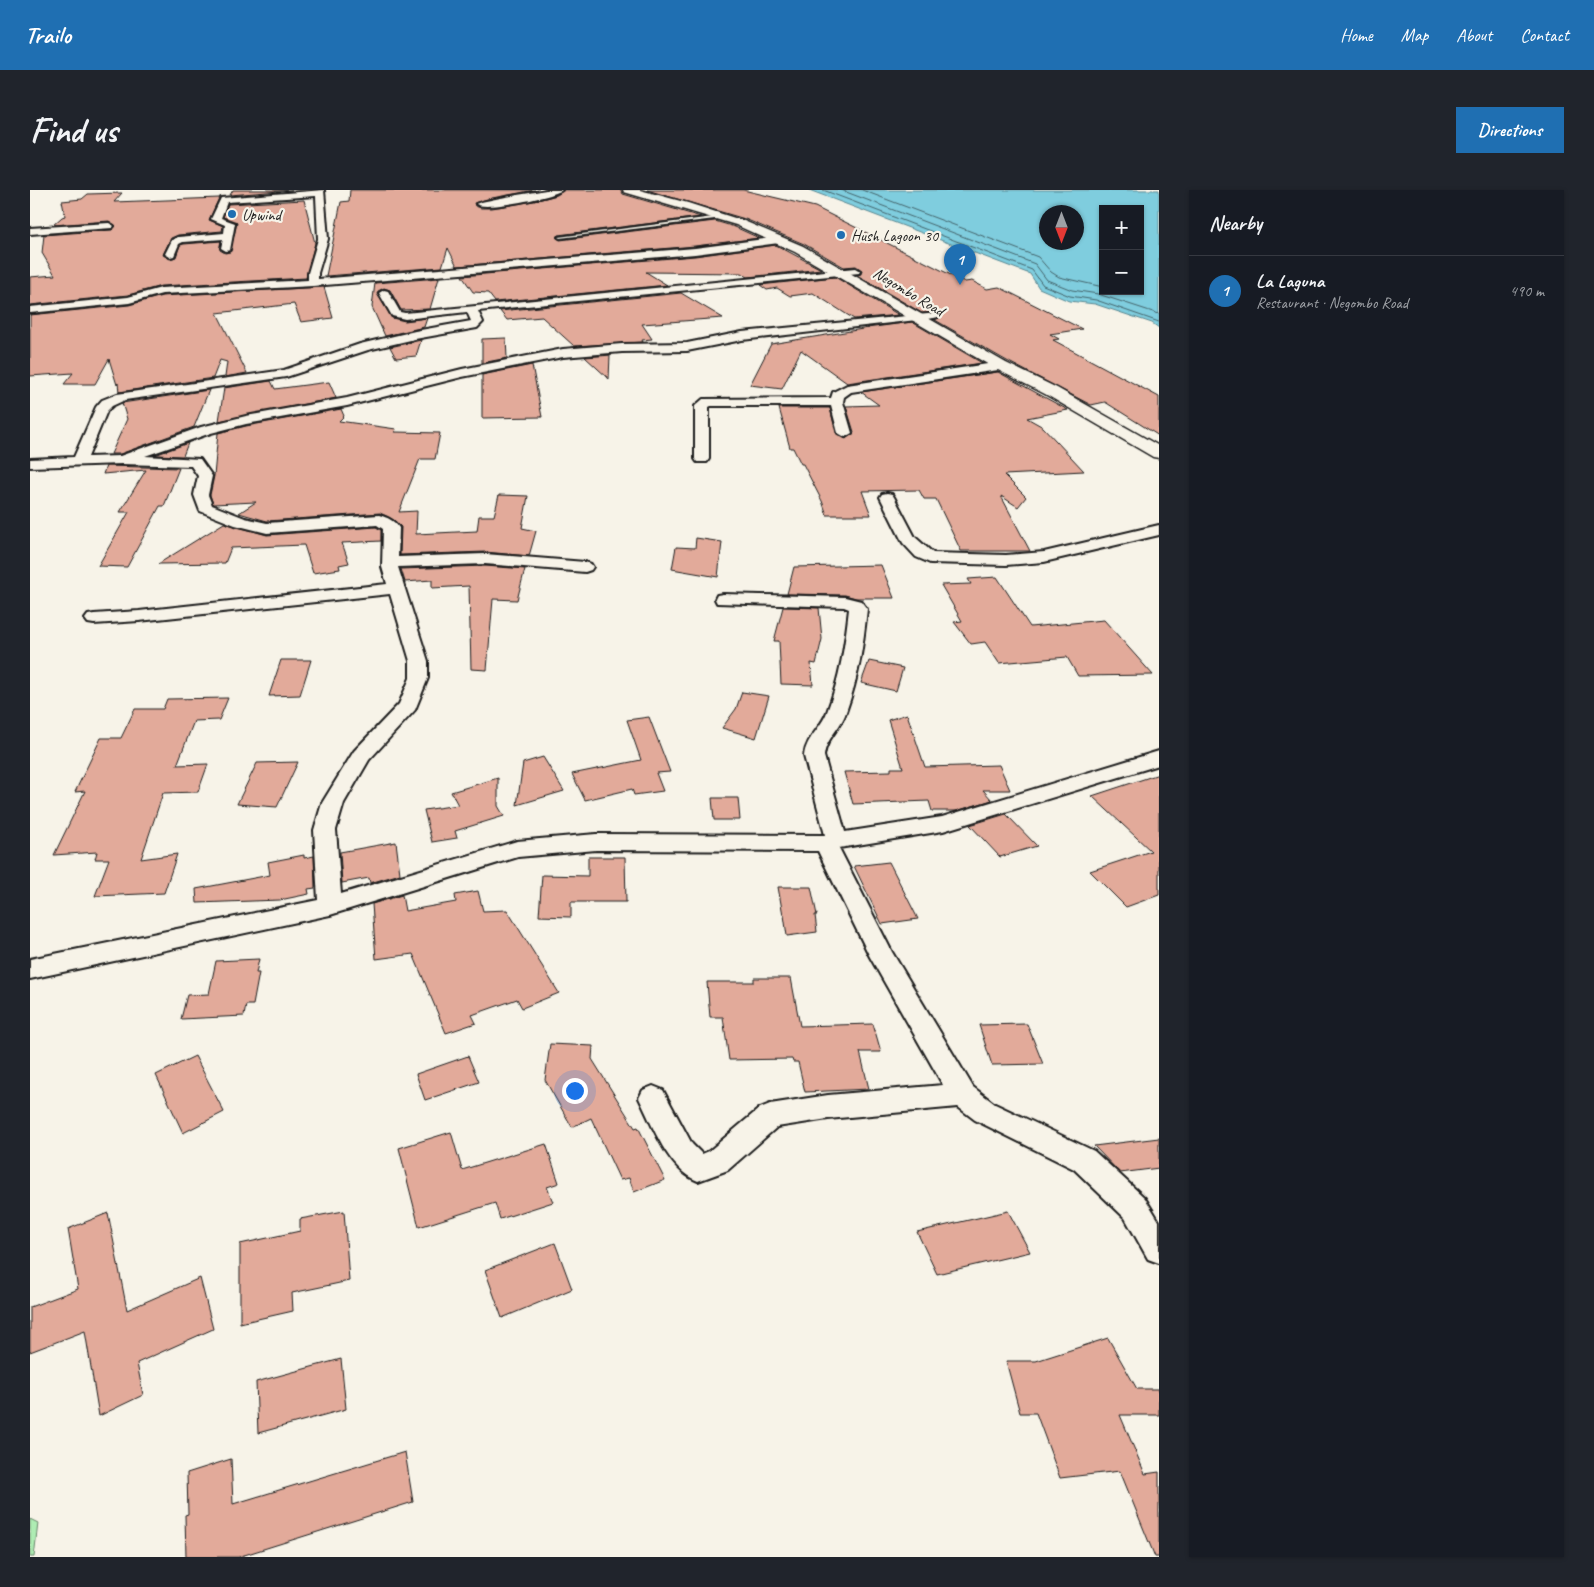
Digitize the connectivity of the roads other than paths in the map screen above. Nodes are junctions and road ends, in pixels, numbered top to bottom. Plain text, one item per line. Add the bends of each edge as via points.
1 (558, 190) edge
2 (628, 190) edge
3 (648, 190) edge
4 (320, 191) edge
5 (481, 204) dead end
6 (721, 217) junction
7 (109, 226) dead end
8 (30, 231) edge
9 (228, 236) junction
10 (560, 237) dead end
11 (779, 240) junction
12 (226, 248) dead end
13 (170, 254) dead end
14 (849, 272) junction
15 (313, 283) junction
16 (384, 293) dead end
17 (471, 308) junction
18 (30, 310) edge
19 (934, 315) junction
20 (920, 318) junction
21 (1001, 366) junction
22 (836, 402) junction
23 (845, 433) dead end
24 (1159, 440) edge
25 (1159, 453) edge
26 (702, 459) dead end
27 (122, 460) junction
28 (80, 461) junction
29 (30, 463) edge
30 (886, 497) dead end
31 (1159, 530) edge
32 (391, 562) junction
33 (585, 567) dead end
34 (397, 588) junction
35 (723, 598) dead end
36 (94, 618) dead end
37 (1159, 758) edge
38 (831, 842) junction
39 (330, 906) junction
40 (30, 969) edge
41 (963, 1096) junction
42 (653, 1098) dead end
43 (1159, 1249) edge

1 - 5 street
2 - 6 highway, Negombo Road
3 - 14 highway, Negombo Road via 769,228 810,246
4 - 9 street via 224,200 216,219 230,223
4 - 15 street via 323,239
6 - 10 lane
6 - 11 highway, Negombo Road
7 - 8 street
9 - 12 street
9 - 13 street via 181,239 175,242
11 - 14 highway, Negombo Road
11 - 15 street via 685,252
14 - 17 street
14 - 19 highway, Negombo Road
14 - 20 highway, Negombo Road
15 - 18 street via 161,291 134,299
16 - 17 street via 396,314 405,316
17 - 28 street via 477,322 473,326 415,334 286,374 122,397 101,410
19 - 20 street
19 - 24 highway, Negombo Road
20 - 21 highway, Negombo Road
20 - 27 street via 742,336 687,347 563,353 462,373 347,402 246,420 206,430
21 - 22 street via 847,389 838,395
21 - 25 highway, Negombo Road
22 - 23 street
22 - 26 street via 708,402 702,406
27 - 28 street
27 - 32 street via 195,462 205,476 201,495 205,508 240,522 267,528 386,522 391,528
28 - 29 street
30 - 31 street via 911,545 930,558 1006,560 1044,556
32 - 33 street via 485,559
32 - 34 street
34 - 36 street
34 - 39 street via 419,661 419,678 408,706 361,756 333,803 325,830
35 - 38 street via 845,602 858,609 853,658 836,714 815,746 814,756
37 - 38 street via 943,824
38 - 39 street via 596,842 517,849
38 - 41 street via 882,957
39 - 40 street
41 - 42 street via 828,1107 770,1116 718,1161 698,1168 682,1152
41 - 43 street via 985,1112 1084,1160 1135,1208

